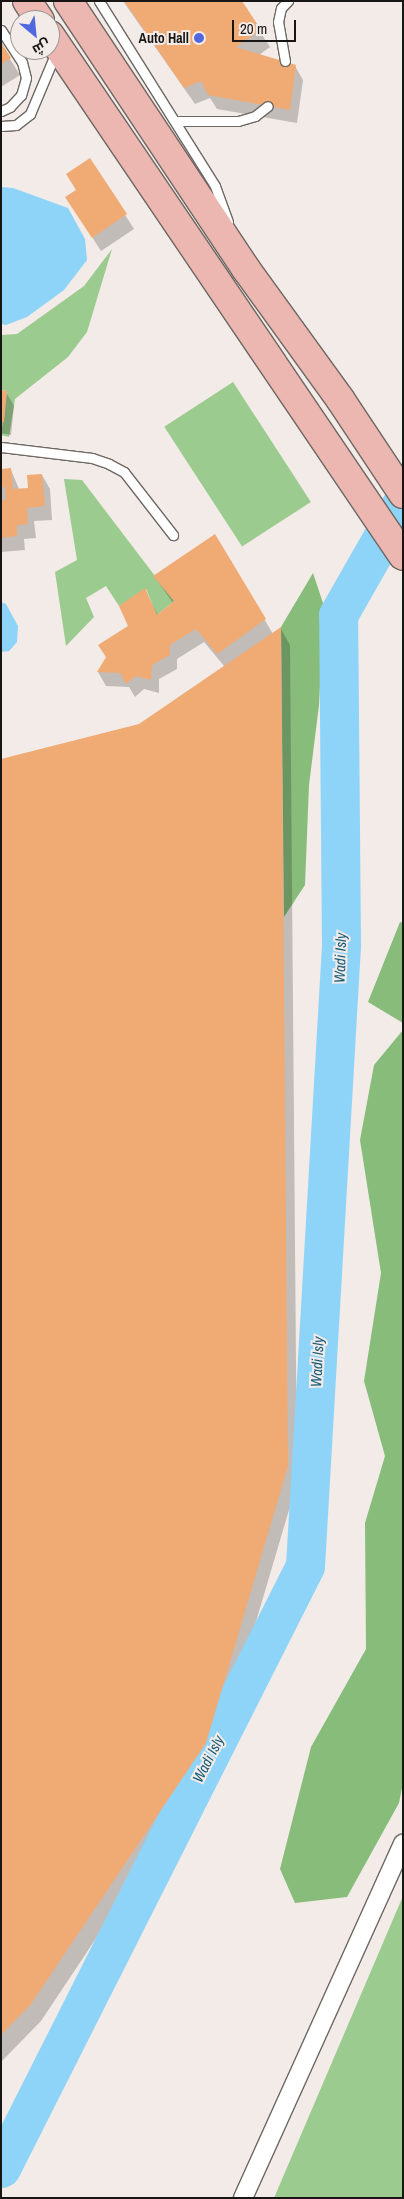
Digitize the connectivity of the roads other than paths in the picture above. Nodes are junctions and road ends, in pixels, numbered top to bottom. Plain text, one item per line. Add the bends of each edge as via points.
1 (68, 1) edge
2 (99, 1) edge
3 (288, 1) edge
4 (1, 30) edge
5 (60, 50) edge
6 (48, 60) edge
7 (285, 61) dead end
8 (268, 106) dead end
9 (1, 112) edge
10 (175, 120) junction
11 (1, 126) edge
12 (246, 270) junction
13 (1, 446) edge
14 (403, 494) edge
15 (173, 536) dead end
16 (403, 556) edge
17 (403, 1843) edge
18 (243, 2198) edge

1 - 12 main road
2 - 10 lane
3 - 7 lane via 280,8 278,22
4 - 9 lane via 22,62 26,78 21,95 10,108
5 - 16 main road
6 - 11 lane via 30,114 16,125
8 - 10 lane via 255,116 238,121
10 - 12 lane via 215,186
12 - 14 main road
13 - 15 lane via 92,458 109,464 124,472
17 - 18 street

